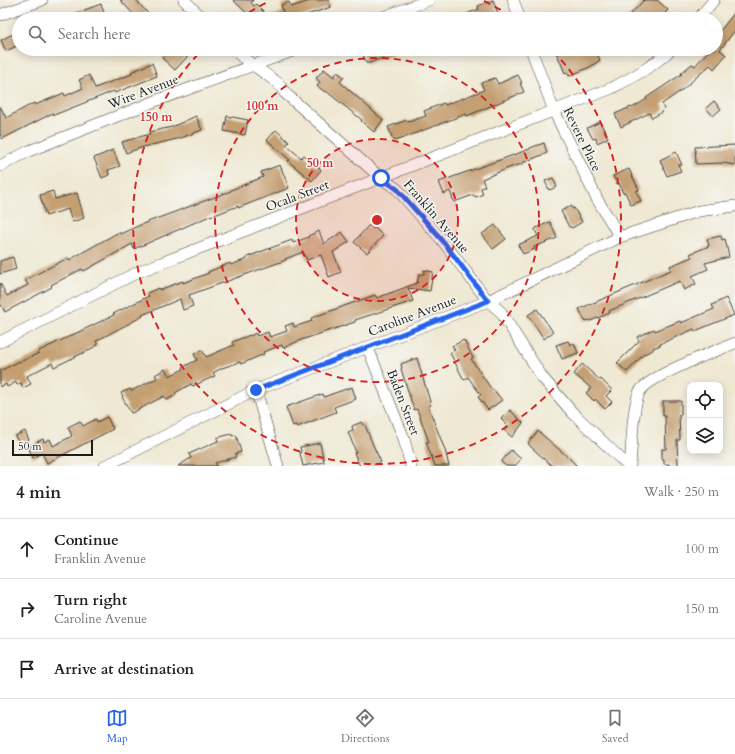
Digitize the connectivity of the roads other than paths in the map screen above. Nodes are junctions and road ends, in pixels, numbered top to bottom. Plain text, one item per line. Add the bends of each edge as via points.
1 (42, 0) edge
2 (184, 0) edge
3 (429, 0) edge
4 (513, 0) edge
5 (714, 0) edge
6 (196, 12) edge
7 (397, 12) edge
8 (517, 12) edge
9 (704, 12) edge
10 (0, 15) edge
11 (241, 56) edge
12 (279, 56) edge
13 (534, 56) edge
14 (664, 56) edge
15 (254, 65) junction
16 (554, 111) junction
17 (0, 166) edge
18 (381, 178) junction
19 (735, 206) edge
20 (620, 237) junction
21 (488, 301) junction
22 (0, 342) edge
23 (735, 342) edge
24 (368, 348) junction
25 (256, 390) junction
26 (105, 466) edge
27 (278, 466) edge
28 (411, 466) edge
29 (629, 466) edge

1 - 10 street
2 - 6 street
3 - 7 street
4 - 8 street
5 - 9 street
11 - 15 street, Franklin Avenue
12 - 15 street, Wire Avenue
13 - 16 street, Revere Place
14 - 16 street, Ocala Street via 612,88
15 - 17 street, Wire Avenue via 29,151
15 - 18 street, Franklin Avenue via 265,73 271,88 285,93
16 - 18 street, Ocala Street
16 - 20 street, Revere Place via 597,199
18 - 21 street, Franklin Avenue via 402,194 442,240
18 - 22 street, Ocala Street via 138,272
19 - 20 street, Caroline Avenue via 699,210
20 - 21 street, Caroline Avenue
21 - 24 street, Caroline Avenue
21 - 29 street, Franklin Avenue via 494,316 503,328 516,335 542,376 572,412
23 - 29 street via 672,369 646,384 639,392
24 - 25 street, Caroline Avenue
24 - 28 street, Baden Street via 404,439
25 - 26 street, Caroline Avenue
25 - 27 street

